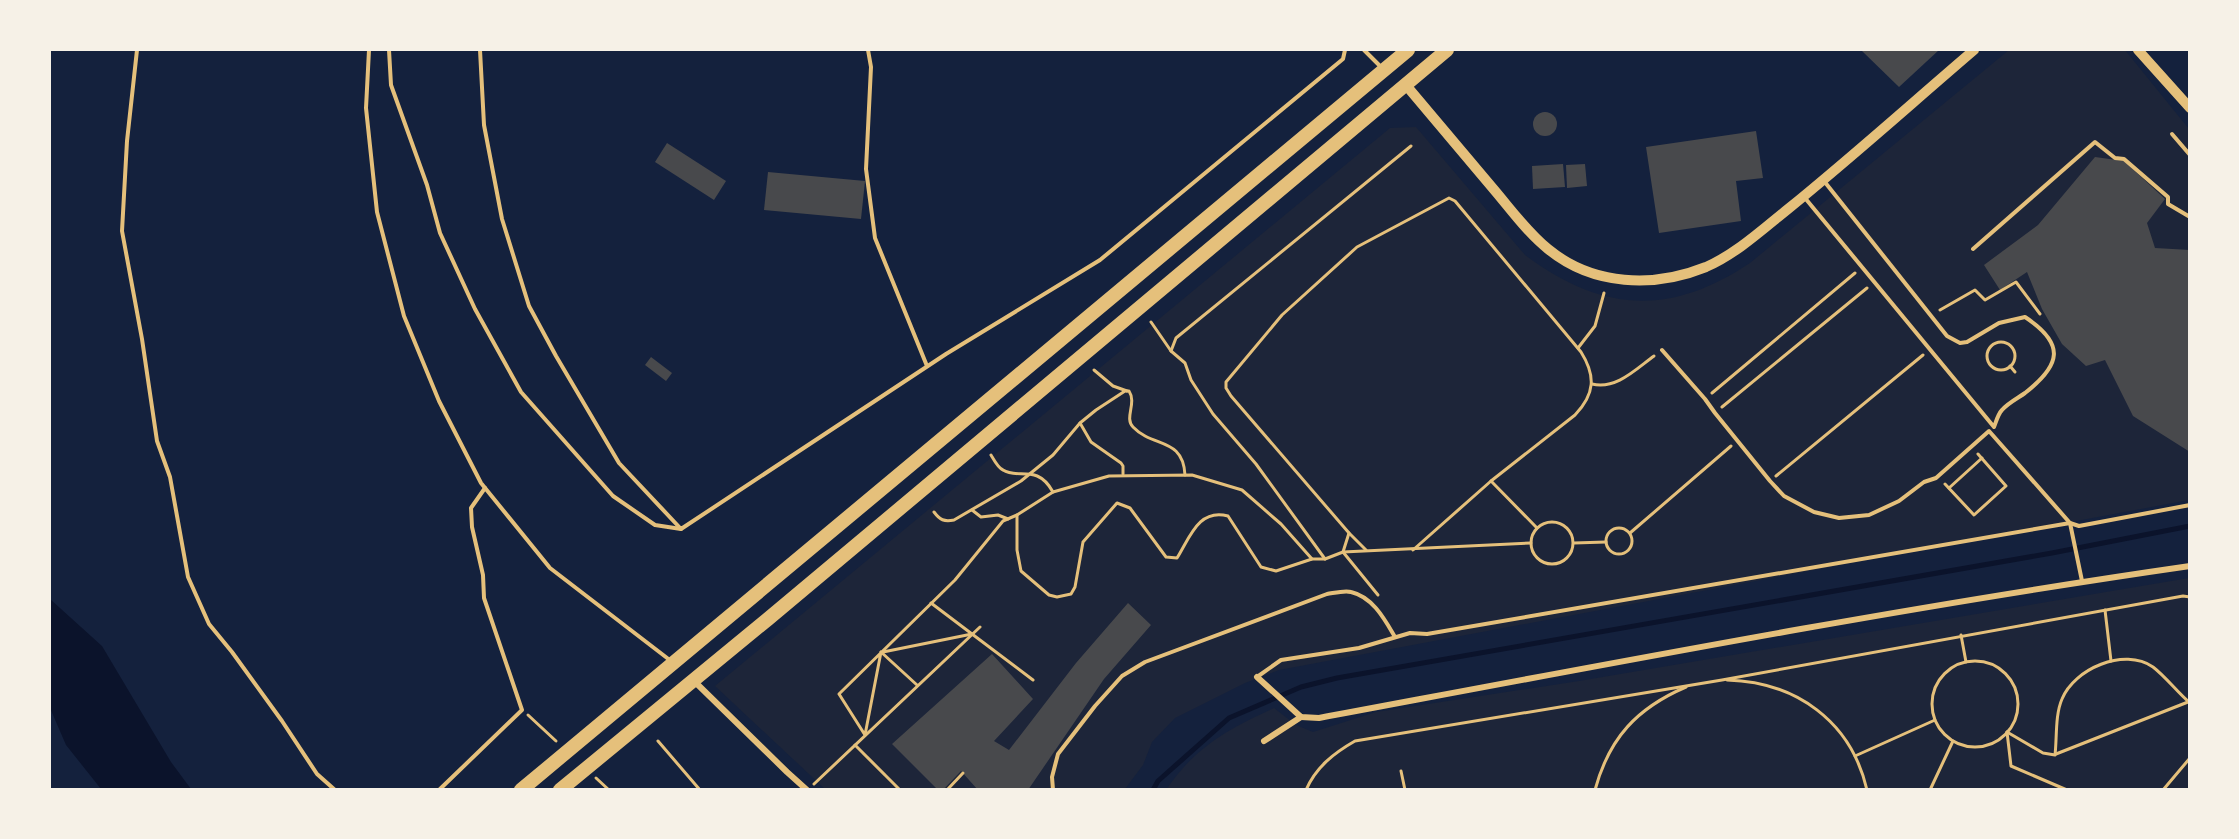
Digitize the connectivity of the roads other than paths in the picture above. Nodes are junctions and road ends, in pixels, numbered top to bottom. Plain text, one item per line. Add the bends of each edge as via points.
1 (137, 50) edge
2 (369, 50) edge
3 (389, 50) edge
4 (480, 50) edge
5 (868, 50) edge
6 (1345, 50) edge
7 (1364, 50) edge
8 (1408, 50) edge
9 (1447, 50) edge
10 (1974, 50) edge
11 (2138, 50) edge
12 (1383, 70) junction
13 (1405, 84) junction
14 (2190, 108) edge
15 (2172, 134) dead end
16 (2190, 155) edge
17 (1824, 180) junction
18 (1804, 196) junction
19 (2190, 217) edge
20 (1973, 249) dead end
21 (1662, 351) road end
22 (927, 366) junction
23 (485, 488) junction
24 (2190, 505) edge
25 (2070, 523) junction
26 (681, 529) junction
27 (2190, 566) edge
28 (2082, 581) junction
29 (1395, 637) junction
30 (674, 664) junction
31 (1257, 677) joint
32 (693, 679) junction
33 (1301, 717) junction
34 (1264, 741) dead end
35 (334, 789) edge
36 (439, 789) edge
37 (521, 789) edge
38 (560, 789) edge
39 (808, 789) edge
40 (1053, 789) edge

1 - 35 lane via 122,231 157,441 170,477 188,577 208,624 276,712 317,774
2 - 23 lane via 366,108 377,212 404,316 439,401
3 - 26 lane via 391,85 440,233 475,309 521,392 613,496 655,525
4 - 26 lane via 484,124 502,219 529,306 620,463
5 - 22 lane via 871,67 866,169 875,238
6 - 22 lane via 1343,59 1100,260
7 - 12 lane
8 - 12 main road
9 - 13 main road
10 - 17 street
11 - 14 street
12 - 30 main road
13 - 18 street via 1548,249 1599,275 1623,281 1669,279 1708,266
13 - 32 main road
15 - 16 lane
17 - 18 street
17 - 18 lane via 1947,336 1967,342 1999,323 2025,317 2052,344 2055,359 2050,370 2001,410 1994,427
19 - 20 lane via 2168,204 2168,197 2124,159 2115,158 2095,142
21 - 25 lane via 1706,399 1770,482 1784,496 1815,512 1839,518 1869,515 1938,476 1989,431
22 - 26 lane
23 - 30 lane via 550,568
23 - 36 lane via 471,508 472,527 484,598 522,710
24 - 25 lane via 2079,526
25 - 28 lane
25 - 29 lane
27 - 28 street
28 - 33 street via 1811,626 1319,718
29 - 31 lane via 1359,648 1281,660
29 - 40 lane via 1380,612 1350,591 1327,594 1145,662 1122,676 1058,754
30 - 37 main road
31 - 33 street
32 - 38 main road
32 - 39 street
33 - 34 street

